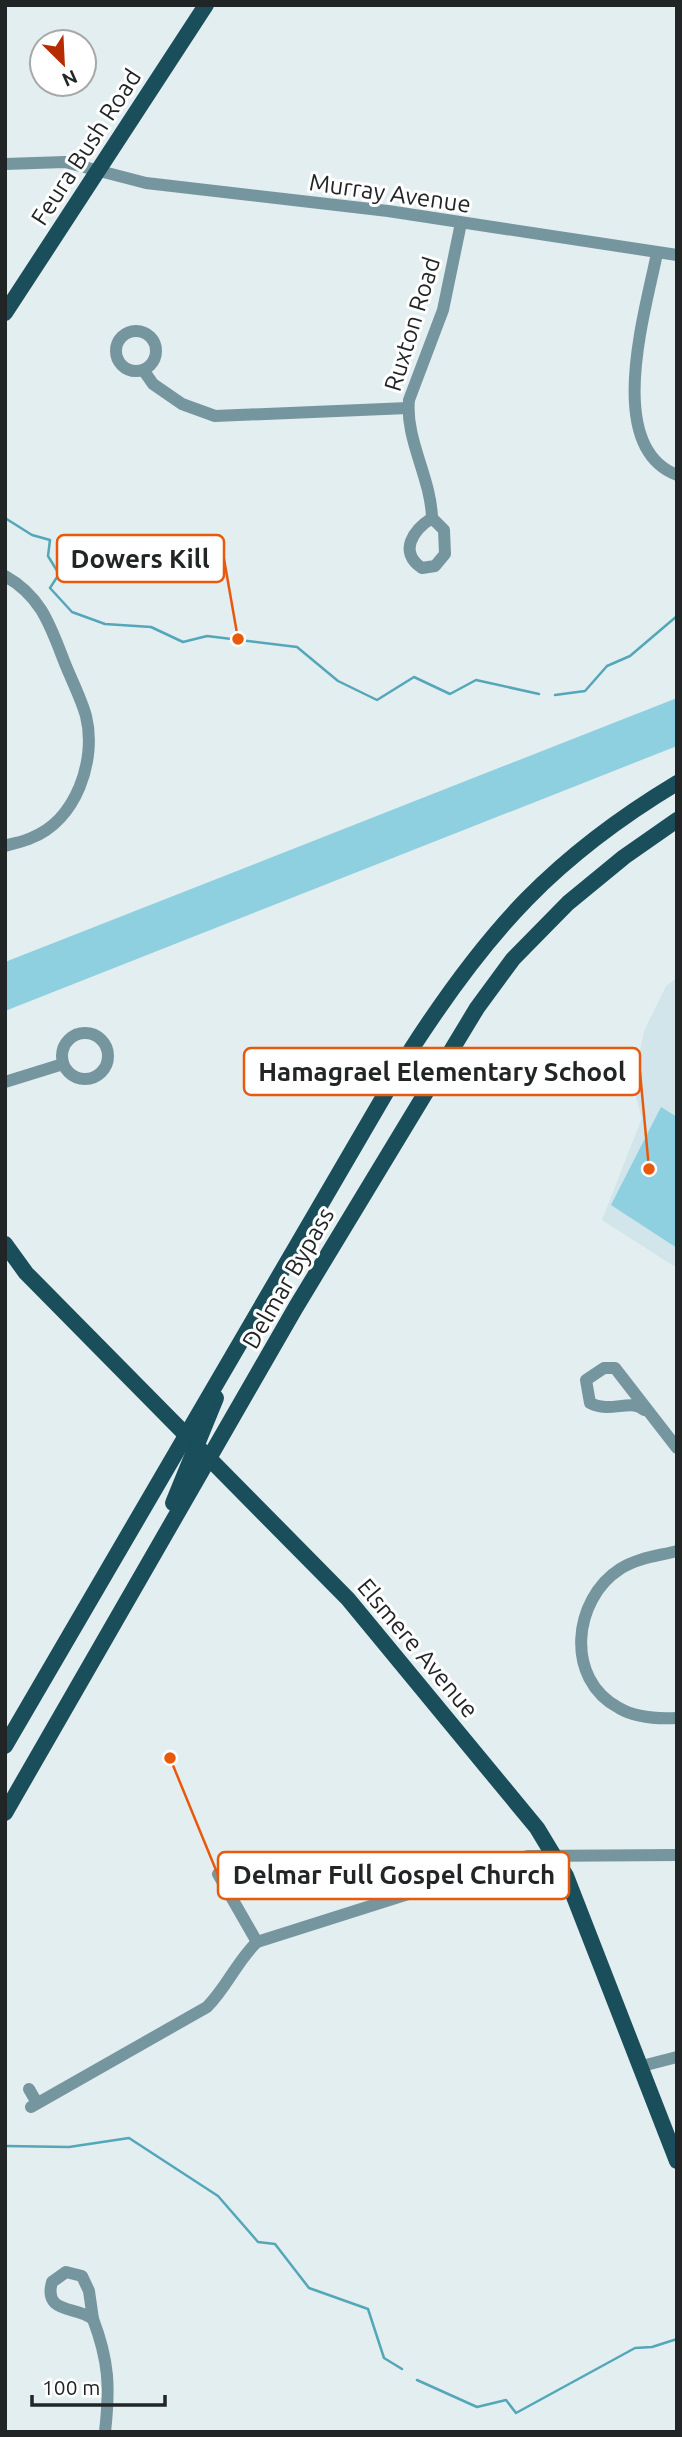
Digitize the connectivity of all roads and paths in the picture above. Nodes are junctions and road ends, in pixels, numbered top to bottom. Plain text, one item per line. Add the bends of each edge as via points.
1 (206, 5) edge
2 (5, 164) edge
3 (98, 170) junction
4 (461, 223) junction
5 (657, 253) junction
6 (677, 256) edge
7 (5, 313) edge
8 (144, 371) dead end
9 (408, 408) junction
10 (677, 475) edge
11 (432, 519) dead end
12 (5, 576) edge
13 (677, 783) edge
14 (677, 820) edge
15 (5, 845) edge
16 (63, 1064) dead end
17 (5, 1082) edge
18 (5, 1244) edge
19 (282, 1270) junction
20 (644, 1410) junction
21 (185, 1433) junction
22 (197, 1445) junction
23 (677, 1448) edge
24 (211, 1458) junction
25 (677, 1551) edge
26 (121, 1609) junction
27 (677, 1718) edge
28 (5, 1746) edge
29 (5, 1813) edge
30 (677, 1855) edge
31 (556, 1856) junction
32 (218, 1874) dead end
33 (257, 1942) junction
34 (677, 2057) edge
35 (642, 2066) junction
36 (29, 2089) dead end
37 (677, 2161) edge
38 (93, 2319) dead end
39 (106, 2432) edge

1 - 3 main road, Feura Bush Road
2 - 3 street, Murray Avenue via 65,162
3 - 4 street, Murray Avenue via 146,183
3 - 7 main road, Feura Bush Road
4 - 5 street, Murray Avenue
4 - 9 street, Ruxton Road via 443,310
5 - 6 street, Murray Avenue
5 - 10 street via 637,355 635,417 649,454
8 - 9 street via 153,384 182,404 215,416
9 - 11 street, Ruxton Road
12 - 15 street via 25,587 46,616 86,717 90,749 84,780 67,810 34,838
13 - 19 main road, Delmar Bypass via 572,855 486,940 412,1048
14 - 24 main road, Delmar Bypass via 568,903 513,959 396,1138
16 - 17 street
18 - 21 main road, Elsmere Avenue via 26,1273
19 - 21 main road, Delmar Bypass
19 - 22 main road via 211,1407
20 - 20 street via 615,1368 604,1368 586,1380 590,1403 603,1409 631,1405
20 - 23 street
21 - 22 main road, Elsmere Avenue
21 - 28 main road, Delmar Bypass
22 - 24 main road, Elsmere Avenue
22 - 26 main road via 180,1492
24 - 26 main road, Delmar Bypass
24 - 31 main road, Elsmere Avenue via 348,1599
25 - 27 street via 630,1563 606,1580 584,1613 580,1632 585,1665 617,1708
26 - 29 main road, Delmar Bypass
30 - 31 street
31 - 33 street via 528,1856
31 - 35 main road, Elsmere Avenue
32 - 33 street
33 - 36 street via 207,2007 34,2105
34 - 35 street
35 - 37 main road, Elsmere Avenue
38 - 39 street via 109,2372

